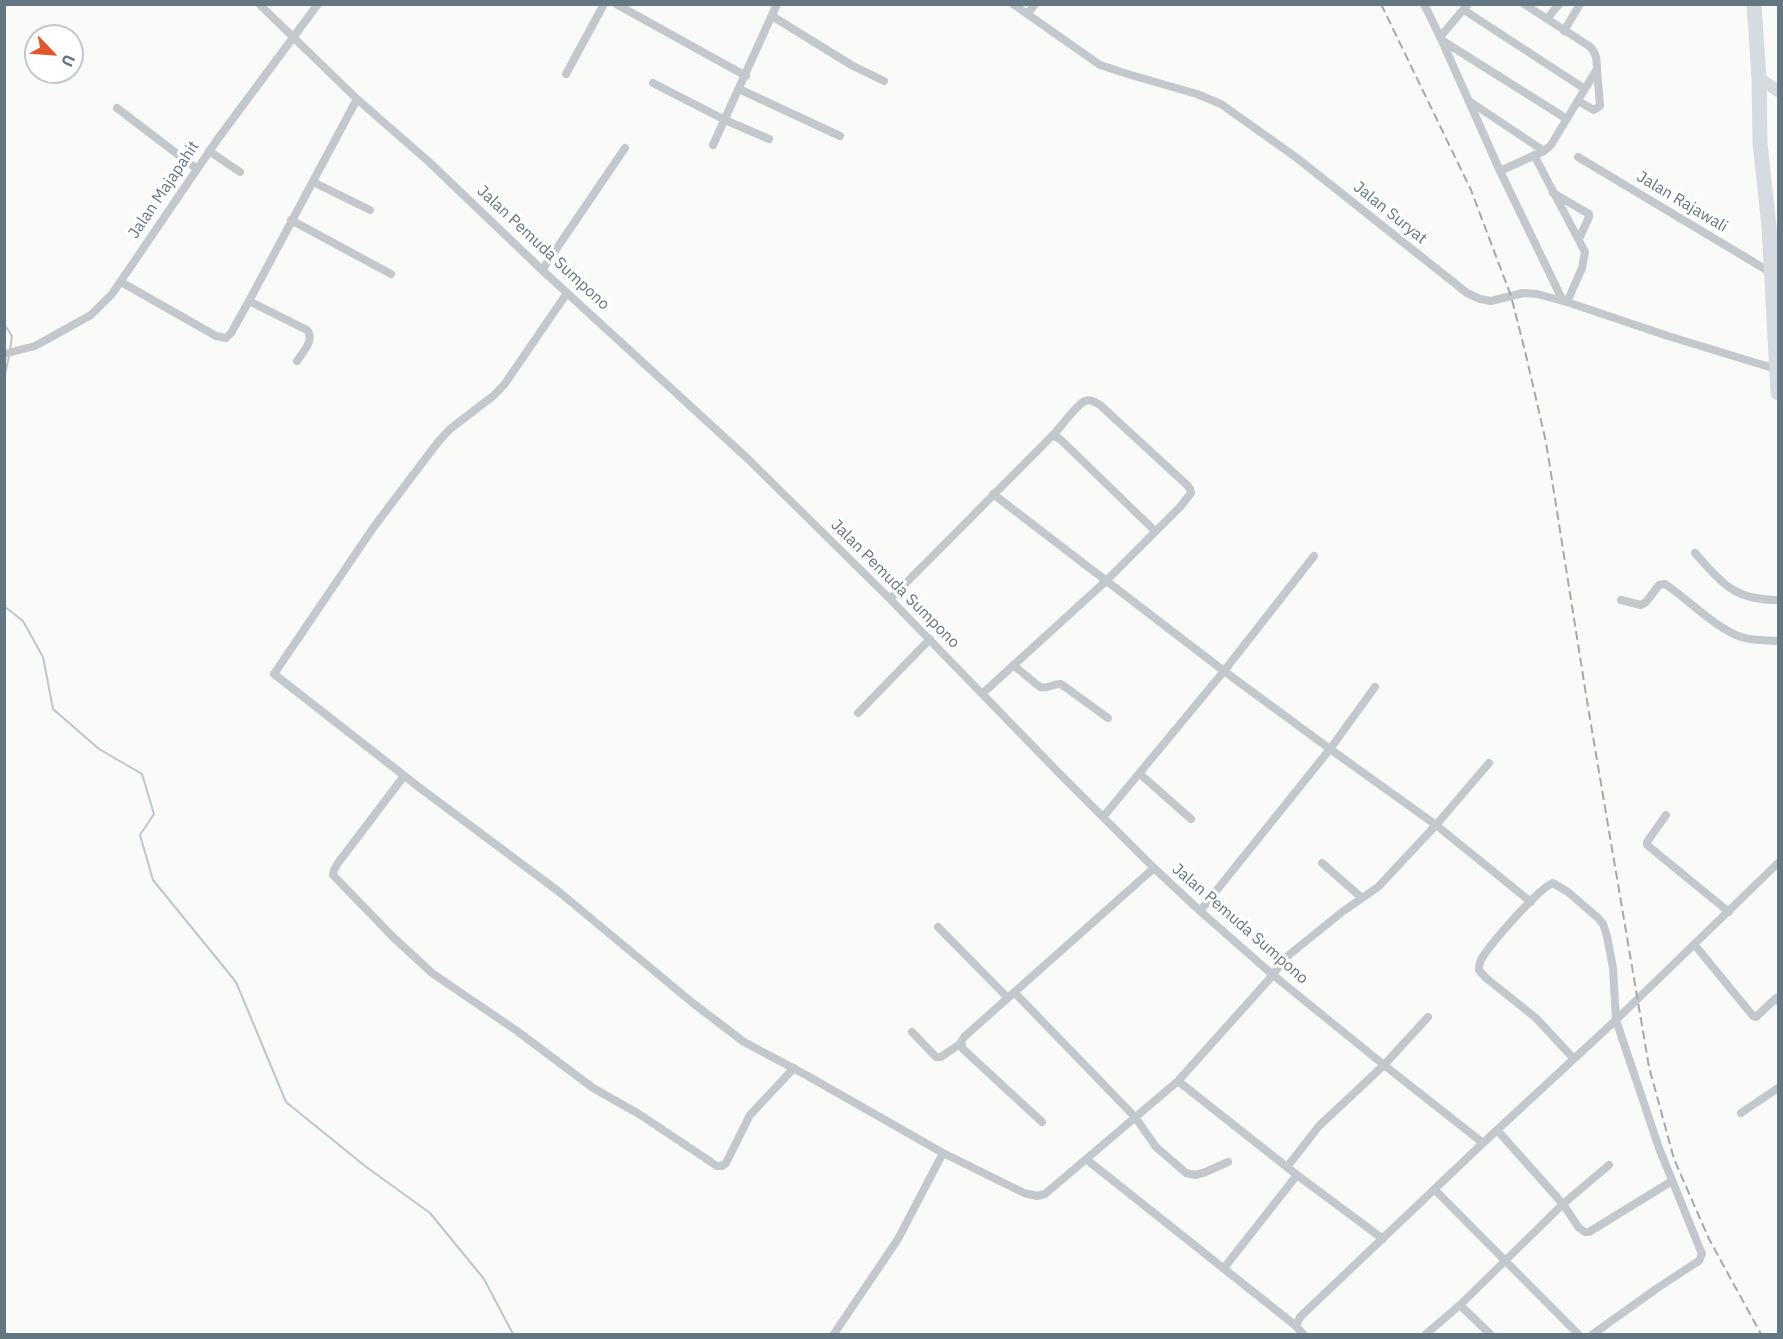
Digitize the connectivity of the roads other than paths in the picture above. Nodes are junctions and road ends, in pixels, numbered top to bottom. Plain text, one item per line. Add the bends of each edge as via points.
1 (259, 4) edge
2 (318, 4) edge
3 (604, 4) edge
4 (616, 4) edge
5 (777, 4) edge
6 (1013, 4) edge
7 (1035, 4) edge
8 (1424, 4) edge
9 (1524, 4) edge
10 (1559, 4) edge
11 (1580, 4) edge
12 (1754, 4) edge
13 (1466, 7) edge
14 (1027, 14) junction
15 (772, 16) junction
16 (1547, 20) junction
17 (1564, 31) junction
18 (293, 37) junction
19 (1441, 39) junction
20 (1597, 69) junction
21 (566, 74) dead end
22 (746, 76) junction
23 (1759, 78) junction
24 (884, 81) dead end
25 (652, 83) dead end
26 (739, 89) junction
27 (1586, 89) junction
28 (1779, 91) edge
29 (357, 99) junction
30 (1469, 100) junction
31 (1578, 100) junction
32 (117, 108) dead end
33 (1567, 119) junction
34 (725, 120) junction
35 (840, 136) dead end
36 (769, 139) dead end
37 (713, 145) dead end
38 (626, 148) dead end
39 (209, 151) junction
40 (1544, 151) junction
41 (1534, 155) junction
42 (1578, 158) dead end
43 (197, 169) junction
44 (1500, 171) junction
45 (240, 172) dead end
46 (313, 182) junction
47 (1553, 193) junction
48 (369, 210) dead end
49 (291, 220) junction
50 (1579, 239) junction
51 (542, 270) junction
52 (1770, 272) junction
53 (391, 274) dead end
54 (121, 282) junction
55 (1775, 289) edge
56 (567, 292) junction
57 (249, 301) junction
58 (1565, 301) junction
59 (4, 354) edge
60 (297, 361) dead end
61 (1776, 369) junction
62 (1779, 393) edge
63 (1053, 435) junction
64 (993, 494) junction
65 (1155, 531) junction
66 (1695, 553) dead end
67 (1314, 556) dead end
68 (1106, 581) junction
69 (890, 599) junction
70 (1621, 600) dead end
71 (1779, 600) edge
72 (930, 639) junction
73 (1779, 641) edge
74 (1013, 665) junction
75 (1224, 671) junction
76 (1375, 687) dead end
77 (983, 693) junction
78 (858, 713) dead end
79 (1108, 718) dead end
80 (1330, 749) junction
81 (1489, 763) dead end
82 (1140, 774) junction
83 (404, 776) junction
84 (1666, 815) dead end
85 (1103, 817) junction
86 (1191, 819) dead end
87 (1436, 825) junction
88 (1322, 863) dead end
89 (1779, 863) edge
90 (1154, 868) junction
91 (1362, 898) junction
92 (1531, 902) junction
93 (1200, 911) junction
94 (1729, 912) junction
95 (938, 927) dead end
96 (1694, 944) junction
97 (1273, 975) junction
98 (1012, 996) junction
99 (1779, 1001) edge
100 (1428, 1017) dead end
101 (1616, 1020) junction
102 (912, 1032) dead end
103 (960, 1044) junction
104 (1574, 1059) junction
105 (1384, 1065) junction
106 (794, 1068) junction
107 (1178, 1081) junction
108 (1779, 1088) edge
109 (1741, 1113) dead end
110 (1136, 1117) junction
111 (1042, 1122) dead end
112 (1497, 1130) junction
113 (1483, 1143) junction
114 (943, 1153) junction
115 (1086, 1159) junction
116 (1228, 1162) dead end
117 (1609, 1166) dead end
118 (1287, 1167) junction
119 (1297, 1174) junction
120 (1672, 1181) junction
121 (1435, 1190) junction
122 (1563, 1204) junction
123 (1383, 1239) junction
124 (1506, 1260) junction
125 (1224, 1268) junction
126 (1460, 1305) junction
127 (1296, 1326) junction
128 (835, 1331) edge
129 (1303, 1335) edge
130 (1426, 1335) edge
131 (1490, 1335) edge
132 (1578, 1335) edge
133 (1593, 1335) edge

1 - 18 street, Jalan Pemuda Sumpono
2 - 18 street, Jalan Majapahit
3 - 21 street
4 - 22 street
5 - 15 street
6 - 14 street, Jalan Suryat
7 - 14 street
8 - 19 street
9 - 16 street
10 - 16 street
11 - 17 street
12 - 23 highway
13 - 19 street
13 - 27 street
14 - 58 street, Jalan Suryat via 1100,65 1221,104 1297,158 1467,293 1491,301 1522,293
15 - 22 street
15 - 24 street
16 - 17 street
17 - 20 street via 1594,50
18 - 29 street, Jalan Pemuda Sumpono
18 - 39 street, Jalan Majapahit
19 - 30 street
19 - 33 street
20 - 27 street
20 - 31 street via 1600,106 1594,110
22 - 26 street
23 - 28 street
23 - 52 highway
25 - 34 street
26 - 34 street
26 - 35 street
27 - 31 street
29 - 46 street
29 - 51 street, Jalan Pemuda Sumpono via 428,160
30 - 40 street
30 - 44 street
31 - 33 street
32 - 43 street
33 - 40 street
34 - 36 street
34 - 37 street
38 - 51 street
39 - 43 street, Jalan Majapahit
39 - 45 street
40 - 41 street
41 - 44 street
41 - 47 street
42 - 52 street, Jalan Rajawali
43 - 54 street, Jalan Majapahit
44 - 58 street
46 - 48 street
46 - 49 street
47 - 50 street
47 - 50 street via 1589,214
49 - 53 street
49 - 57 street
50 - 58 street via 1584,259
51 - 56 street, Jalan Pemuda Sumpono
52 - 55 highway
54 - 57 street via 220,338 231,333
54 - 59 street, Jalan Majapahit via 91,315 35,346
55 - 61 highway
56 - 69 street, Jalan Pemuda Sumpono via 747,458
56 - 83 street via 504,385 450,429 406,482 274,674
57 - 60 street via 307,330 310,340
58 - 61 street, Jalan Suryat
61 - 62 highway
63 - 64 street
63 - 65 street
63 - 65 street via 1080,405 1092,400 1187,485 1190,496
64 - 68 street
64 - 69 street
65 - 68 street
66 - 71 street via 1736,592 1756,599
67 - 75 street
68 - 74 street
68 - 75 street
69 - 72 street, Jalan Pemuda Sumpono
70 - 73 street via 1641,605 1659,585 1665,584 1741,637
72 - 77 street, Jalan Pemuda Sumpono
72 - 78 street
74 - 77 street
74 - 79 street via 1045,689 1061,684
75 - 80 street
75 - 82 street
76 - 80 street
77 - 85 street, Jalan Pemuda Sumpono
80 - 87 street
80 - 93 street
81 - 87 street
82 - 85 street
82 - 86 street
83 - 106 street via 558,891 744,1042
83 - 106 street via 333,875 432,973 593,1088 717,1166 724,1165 730,1156 753,1112
84 - 94 street via 1647,845
85 - 90 street, Jalan Pemuda Sumpono
87 - 91 street via 1386,879
87 - 92 street
88 - 91 street
89 - 94 street
90 - 93 street, Jalan Pemuda Sumpono
90 - 98 street
91 - 97 street via 1284,959
92 - 101 street via 1546,886 1556,883 1603,924 1612,968
92 - 104 street via 1482,959 1479,970 1536,1018
93 - 97 street, Jalan Pemuda Sumpono
94 - 96 street
95 - 98 street
96 - 99 street via 1755,1017 1776,998
96 - 101 street
97 - 105 street, Jalan Pemuda Sumpono
97 - 107 street
98 - 103 street
98 - 110 street
100 - 105 street
101 - 104 street
101 - 120 street
102 - 103 street via 936,1057
103 - 111 street
104 - 112 street
105 - 113 street, Jalan Pemuda Sumpono
105 - 118 street via 1319,1126
106 - 114 street
107 - 110 street
107 - 118 street
108 - 109 street
110 - 115 street
110 - 116 street via 1156,1147 1191,1175
112 - 113 street
112 - 122 street
113 - 121 street
114 - 115 street via 1037,1197
114 - 128 street via 898,1239
115 - 125 street
117 - 122 street
118 - 119 street
119 - 123 street
119 - 125 street
120 - 122 street via 1588,1232 1579,1228
120 - 133 street via 1701,1257
121 - 123 street
121 - 124 street
122 - 124 street
123 - 127 street via 1300,1317
124 - 126 street
124 - 132 street
125 - 127 street
126 - 130 street
126 - 131 street
127 - 129 street

